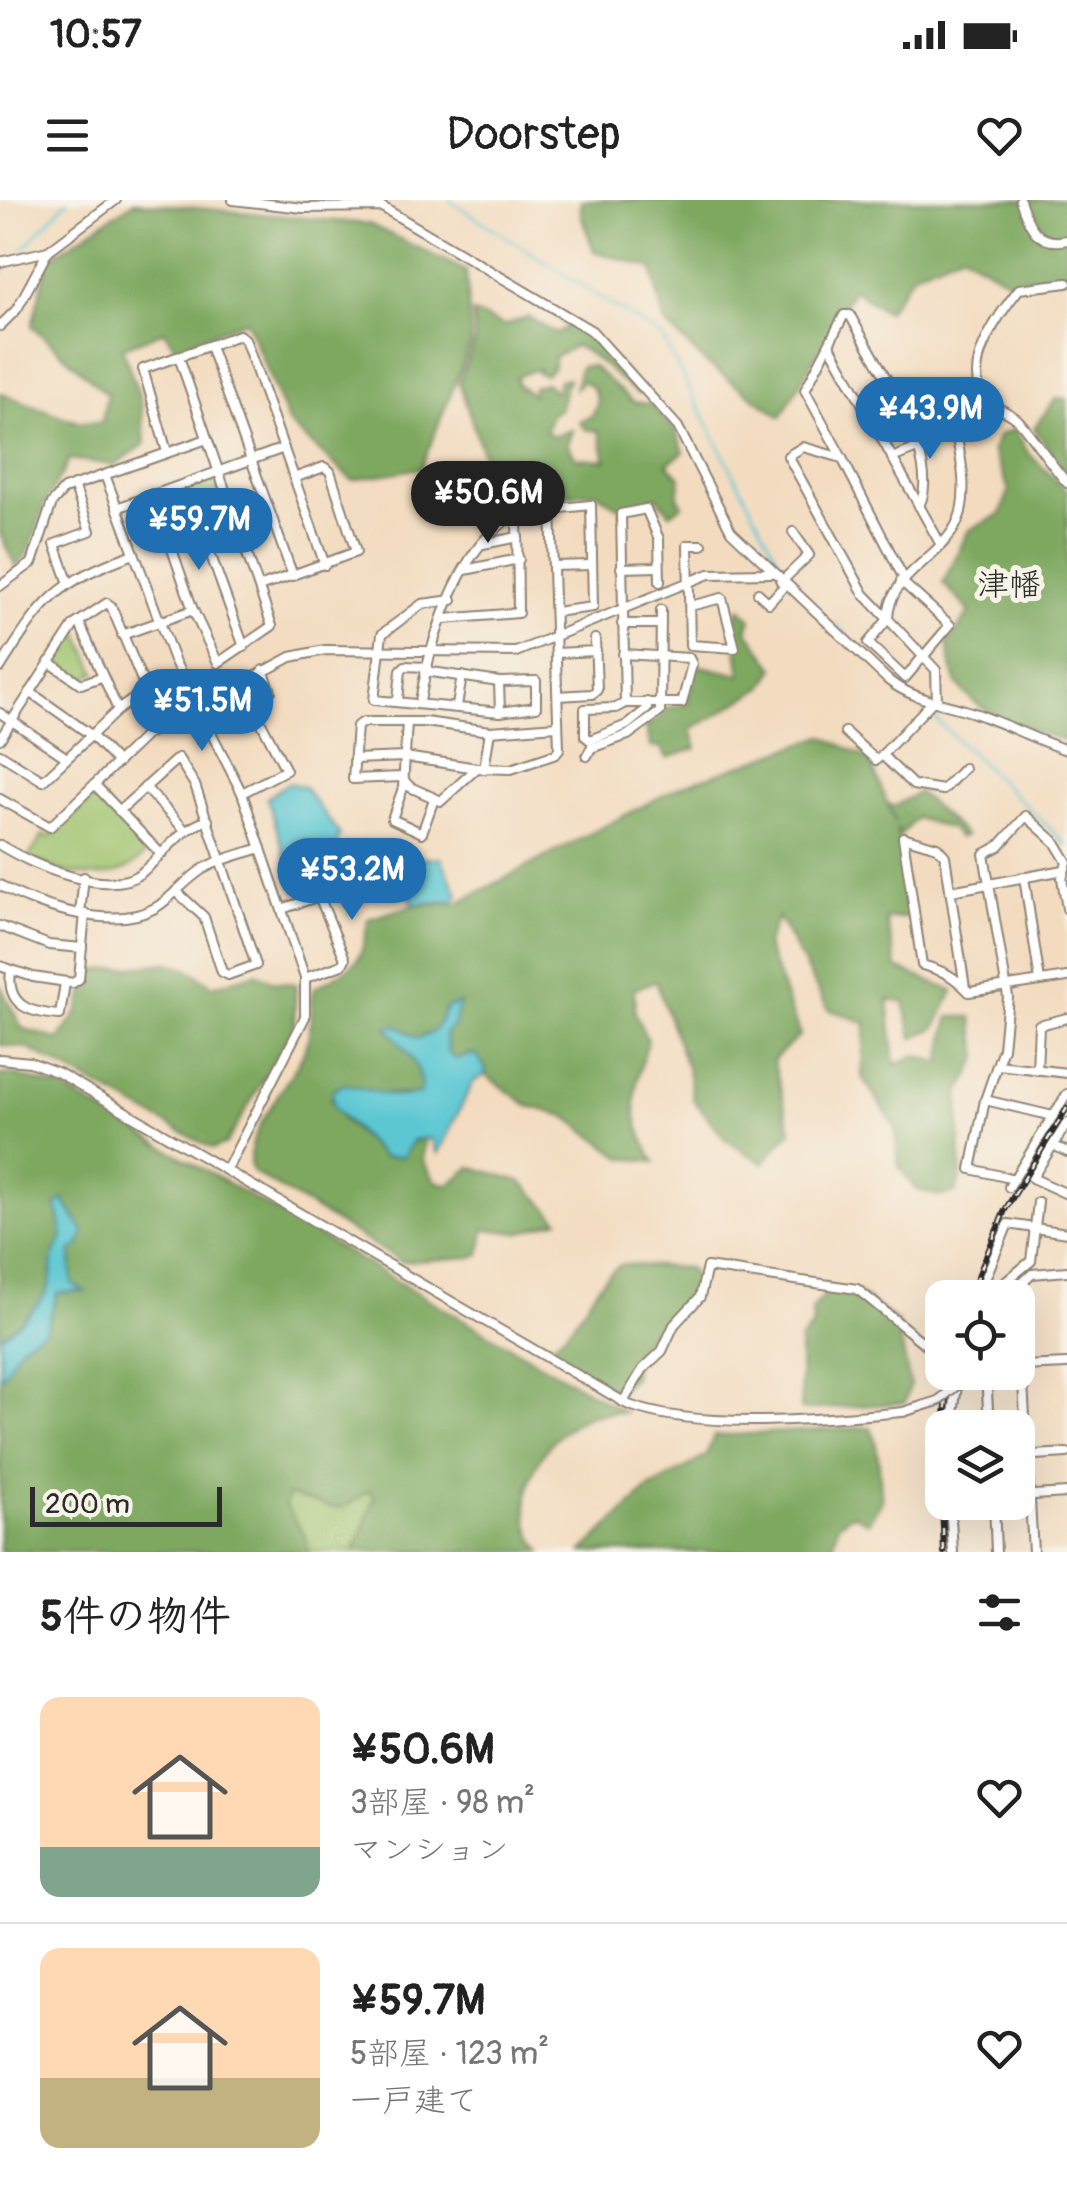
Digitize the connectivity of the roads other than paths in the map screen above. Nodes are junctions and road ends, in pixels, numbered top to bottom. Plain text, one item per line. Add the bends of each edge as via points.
1 (116, 200) edge
2 (233, 200) edge
3 (1020, 200) edge
4 (1067, 240) edge
5 (48, 251) junction
6 (22, 256) junction
7 (0, 262) edge
8 (36, 275) junction
9 (1067, 283) edge
10 (0, 326) edge
11 (829, 344) junction
12 (210, 346) junction
13 (178, 356) junction
14 (207, 438) junction
15 (920, 446) junction
16 (284, 448) junction
17 (168, 452) junction
18 (842, 458) junction
19 (892, 458) junction
20 (252, 460) junction
21 (219, 471) junction
22 (104, 474) junction
23 (294, 478) junction
24 (1067, 483) edge
25 (74, 485) junction
26 (153, 494) junction
27 (532, 496) dead end
28 (919, 506) junction
29 (117, 508) junction
30 (518, 510) junction
31 (233, 512) junction
32 (200, 525) junction
33 (793, 532) dead end
34 (166, 536) junction
35 (518, 537) junction
36 (481, 544) junction
37 (702, 545) dead end
38 (941, 545) junction
39 (134, 554) junction
40 (519, 559) junction
41 (592, 564) junction
42 (325, 565) junction
43 (553, 566) junction
44 (659, 566) junction
45 (621, 568) junction
46 (464, 570) junction
47 (771, 572) junction
48 (293, 576) junction
49 (68, 580) junction
50 (902, 580) junction
51 (786, 581) junction
52 (660, 582) dead end
53 (689, 582) junction
54 (0, 586) edge
55 (259, 587) junction
56 (758, 592) dead end
57 (452, 600) junction
58 (690, 606) junction
59 (193, 610) junction
60 (661, 610) dead end
61 (554, 612) junction
62 (622, 612) junction
63 (888, 618) junction
64 (444, 619) junction
65 (79, 622) junction
66 (158, 623) junction
67 (622, 624) junction
68 (661, 624) junction
69 (122, 635) junction
70 (596, 639) dead end
71 (554, 640) junction
72 (244, 647) junction
73 (377, 651) junction
74 (596, 651) junction
75 (432, 652) junction
76 (556, 653) junction
77 (661, 653) junction
78 (925, 653) junction
79 (623, 654) junction
80 (49, 662) junction
81 (0, 668) edge
82 (426, 669) junction
83 (263, 670) junction
84 (462, 676) junction
85 (101, 677) junction
86 (499, 682) junction
87 (30, 692) junction
88 (558, 696) junction
89 (398, 700) junction
90 (420, 701) junction
91 (624, 702) junction
92 (647, 702) junction
93 (197, 704) junction
94 (662, 704) junction
95 (930, 705) junction
96 (457, 706) junction
97 (118, 710) junction
98 (500, 712) junction
99 (0, 714) edge
100 (12, 721) junction
101 (407, 722) junction
102 (558, 726) junction
103 (490, 732) junction
104 (845, 732) dead end
105 (91, 736) junction
106 (0, 739) edge
107 (1067, 750) edge
108 (0, 754) edge
109 (587, 756) dead end
110 (882, 756) junction
111 (406, 757) junction
112 (67, 758) junction
113 (354, 759) junction
114 (118, 762) junction
115 (964, 768) dead end
116 (481, 769) junction
117 (403, 781) junction
118 (94, 785) junction
119 (145, 787) junction
120 (242, 793) junction
121 (434, 799) junction
122 (1, 801) edge
123 (119, 811) junction
124 (208, 820) junction
125 (183, 828) junction
126 (0, 845) edge
127 (261, 848) junction
128 (160, 853) junction
129 (223, 861) junction
130 (1066, 869) edge
131 (84, 877) junction
132 (1024, 877) junction
133 (987, 884) junction
134 (0, 885) edge
135 (951, 890) junction
136 (176, 891) junction
137 (1067, 908) edge
138 (282, 909) junction
139 (83, 913) junction
140 (0, 926) edge
141 (82, 948) junction
142 (0, 966) edge
143 (11, 971) junction
144 (1067, 977) edge
145 (305, 978) junction
146 (1040, 981) junction
147 (65, 982) junction
148 (1007, 986) junction
149 (965, 988) junction
150 (1067, 1018) edge
151 (0, 1059) edge
152 (998, 1065) junction
153 (1038, 1070) junction
154 (1067, 1073) edge
155 (1067, 1094) edge
156 (985, 1100) junction
157 (1053, 1116) junction
158 (1067, 1123) edge
159 (1053, 1145) junction
160 (1067, 1152) edge
161 (227, 1169) junction
162 (1067, 1194) edge
163 (1038, 1202) dead end
164 (1034, 1227) junction
165 (1067, 1233) edge
166 (1067, 1271) edge
167 (984, 1280) edge
168 (1008, 1280) edge
169 (1026, 1280) edge
170 (925, 1344) edge
171 (1067, 1364) edge
172 (1035, 1365) edge
173 (951, 1390) edge
174 (623, 1402) junction
175 (1067, 1453) edge
176 (1035, 1455) edge
177 (1067, 1493) edge
178 (1035, 1495) edge
179 (951, 1520) edge
180 (995, 1520) edge
181 (1031, 1520) edge
182 (954, 1552) edge
183 (996, 1552) edge
184 (1033, 1552) edge

1 - 5 street
2 - 47 street via 382,207 592,331 678,426 730,531
3 - 4 street via 1030,228 1042,239
5 - 6 street
5 - 8 street
6 - 7 street
6 - 8 street via 32,260
8 - 10 street
9 - 24 street via 1019,289 988,336 978,384 987,400 1016,418
11 - 15 street via 844,315 850,316
11 - 18 street via 805,390
11 - 19 street
12 - 13 street
12 - 16 street via 239,335 246,339
12 - 20 street
13 - 14 street
13 - 17 street via 141,374
14 - 17 street
14 - 21 street
15 - 19 street
15 - 28 street via 927,492
15 - 38 street via 956,434 964,494 960,516
16 - 20 street
16 - 23 street
17 - 22 street
18 - 50 street
18 - 63 street via 803,448 788,456 864,594
19 - 28 street
20 - 21 street
20 - 48 street
21 - 26 street
21 - 31 street
22 - 25 street
22 - 29 street
23 - 42 street
23 - 42 street via 324,467 330,471 356,552
25 - 49 street via 90,532 55,544
25 - 54 street via 52,503 32,563
26 - 29 street
26 - 34 street
27 - 30 street
28 - 38 street
29 - 39 street
30 - 35 street
30 - 36 street
31 - 32 street
31 - 55 street
32 - 34 street
32 - 72 street
33 - 51 street via 809,555
34 - 59 street
35 - 36 street
35 - 40 street
36 - 46 street
37 - 53 street via 688,545
38 - 50 street
39 - 49 street
39 - 66 street
40 - 46 street
40 - 64 street via 518,613
41 - 43 street
41 - 43 street via 591,505 556,506
41 - 61 street via 592,607
42 - 48 street
43 - 61 street
44 - 45 street
44 - 45 street via 658,539 646,509 620,514
44 - 52 street
45 - 62 street
46 - 57 street
47 - 51 street
47 - 53 street via 719,572
48 - 55 street
49 - 81 street via 39,608
50 - 63 street
50 - 78 street via 950,625
51 - 56 street via 769,603
51 - 95 street via 900,690
53 - 58 street
53 - 62 street
55 - 72 street via 272,626
57 - 64 street
57 - 73 street via 422,604 382,634
58 - 58 street via 690,645 735,648 722,598
59 - 66 street
59 - 72 street via 218,663
60 - 68 street
61 - 71 street
62 - 67 street
62 - 71 street
63 - 78 street
63 - 78 street via 868,643 905,678
64 - 75 street
65 - 69 street via 107,603
65 - 80 street
65 - 85 street
66 - 69 street
66 - 93 street
67 - 68 street
67 - 79 street
68 - 77 street
69 - 97 street via 146,690
70 - 74 street
71 - 75 street via 516,652
71 - 76 street
73 - 75 street
73 - 83 street via 306,652
73 - 89 street via 372,696
74 - 76 street
74 - 88 street via 597,690
75 - 82 street
76 - 88 street
77 - 79 street
77 - 94 street
77 - 94 street via 692,664 682,703
78 - 95 street via 936,670
79 - 91 street
80 - 85 street via 81,684
80 - 87 street
82 - 84 street
82 - 89 street via 400,670
82 - 90 street
83 - 93 street
83 - 120 street via 271,692 252,705 286,770
84 - 86 street
84 - 96 street
85 - 97 street
86 - 98 street
86 - 98 street via 536,681 534,711
87 - 100 street
87 - 105 street
88 - 102 street
89 - 90 street
90 - 96 street
91 - 92 street
91 - 92 street via 585,709 585,736 590,740 627,725
92 - 94 street
93 - 114 street via 147,734
93 - 120 street
94 - 109 street via 660,712
95 - 107 street
95 - 110 street
96 - 98 street
97 - 105 street
99 - 100 street
100 - 106 street
100 - 112 street
101 - 103 street
101 - 111 street
101 - 113 street via 356,726
102 - 103 street
102 - 116 street via 556,754 511,769
103 - 116 street
104 - 110 street via 876,760
105 - 112 street
105 - 114 street
108 - 112 street via 43,781
110 - 115 street via 913,784 943,790
111 - 113 street
111 - 116 street
111 - 117 street
113 - 117 street via 353,779
114 - 118 street
116 - 121 street
117 - 121 street
117 - 121 street via 394,823 422,833
118 - 122 street via 50,827
118 - 123 street
119 - 123 street
119 - 124 street via 178,758
119 - 125 street
120 - 127 street
123 - 128 street
124 - 125 street
124 - 129 street
125 - 128 street
126 - 131 street via 45,870
127 - 129 street
127 - 138 street
128 - 131 street via 134,877
129 - 136 street
129 - 136 street via 256,965 222,972 204,917
130 - 132 street
130 - 133 street via 1054,842 1026,816 984,854
130 - 137 street
131 - 139 street
132 - 133 street
132 - 146 street
133 - 135 street
133 - 148 street
134 - 139 street via 32,904
135 - 149 street
135 - 149 street via 936,847 903,837 922,965 951,973
136 - 139 street via 130,916
138 - 145 street
138 - 145 street via 319,896 345,959
139 - 141 street
140 - 141 street via 48,946
141 - 147 street via 79,978
142 - 143 street
143 - 147 street
143 - 147 street via 9,987 20,1007 32,1013 60,1015
144 - 146 street
145 - 161 street via 304,1016 294,1042
146 - 148 street
148 - 149 street
148 - 152 street
150 - 153 street via 1040,1025
151 - 161 street via 58,1073
152 - 153 street
152 - 156 street
153 - 154 street
155 - 157 street
156 - 157 street
156 - 157 street via 971,1168 1011,1183
158 - 159 street
159 - 160 street
159 - 162 street via 1032,1178
161 - 174 street
163 - 164 street
164 - 165 street
164 - 167 street via 1008,1224
164 - 168 street via 1031,1262
166 - 169 street
170 - 174 street via 857,1290 707,1267 700,1297
171 - 172 street
173 - 174 street, bridge via 903,1412 718,1419 654,1414
175 - 176 street
177 - 178 street
179 - 182 street
180 - 183 street
181 - 184 street

